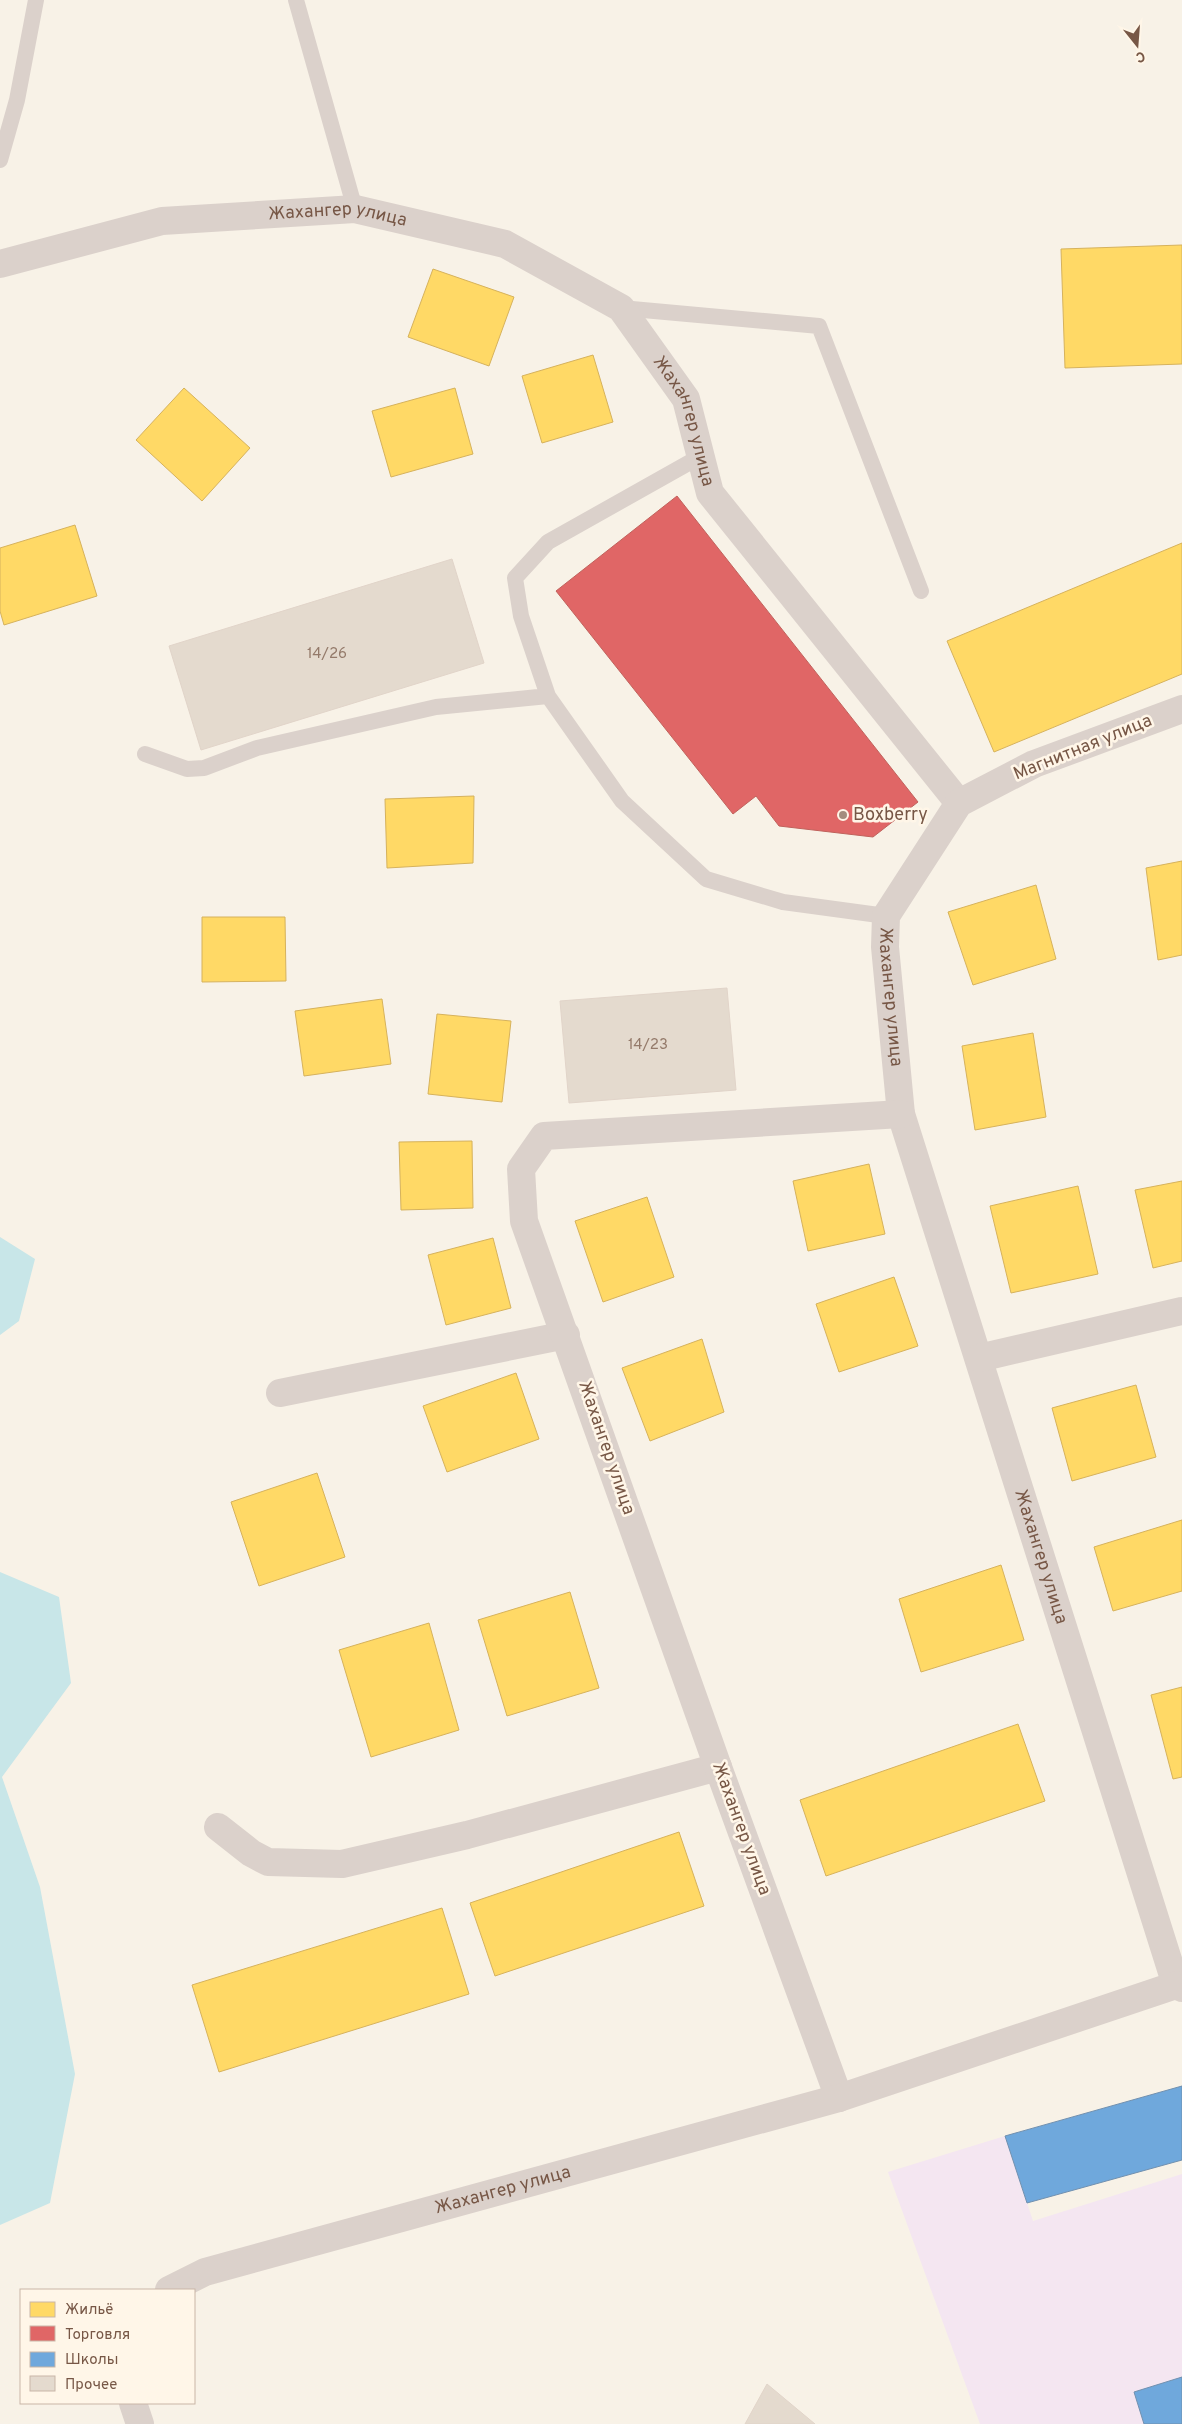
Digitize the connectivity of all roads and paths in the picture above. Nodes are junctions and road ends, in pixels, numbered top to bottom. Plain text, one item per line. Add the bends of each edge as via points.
1 (36, 0) edge
2 (296, 0) edge
3 (0, 160) edge
4 (355, 209) junction
5 (0, 264) edge
6 (621, 308) junction
7 (701, 456) junction
8 (921, 591) dead end
9 (548, 696) junction
10 (1182, 709) edge
11 (145, 754) dead end
12 (959, 803) junction
13 (886, 916) junction
14 (901, 1114) junction
15 (1182, 1311) edge
16 (566, 1335) junction
17 (979, 1358) junction
18 (280, 1393) dead end
19 (718, 1767) junction
20 (218, 1827) dead end
21 (1177, 1976) edge
22 (839, 2098) junction
23 (171, 2289) edge
24 (133, 2404) edge
25 (140, 2424) edge

1 - 3 lane via 17,100
2 - 4 lane
4 - 5 street, Жахангер улица via 162,221
4 - 6 street, Жахангер улица via 505,244
6 - 7 street, Жахангер улица via 686,398
6 - 8 lane via 819,326
7 - 9 lane via 548,542 515,578 521,616
7 - 12 street, Жахангер улица via 710,493
9 - 11 lane via 436,707 257,748 204,768 187,769
9 - 13 lane via 622,801 706,879 783,902
10 - 12 street, Магнитная улица via 1034,764
12 - 13 street, Жахангер улица
13 - 14 street, Жахангер улица via 885,947
14 - 16 street, Жахангер улица via 544,1136 521,1169 524,1221
14 - 17 street, Жахангер улица
15 - 17 street
16 - 18 street
16 - 19 street, Жахангер улица
17 - 21 street, Жахангер улица
19 - 20 street via 466,1835 342,1864 268,1862 251,1854
19 - 22 street, Жахангер улица
21 - 22 street, Жахангер улица
22 - 23 street, Жахангер улица via 205,2272
24 - 25 street

